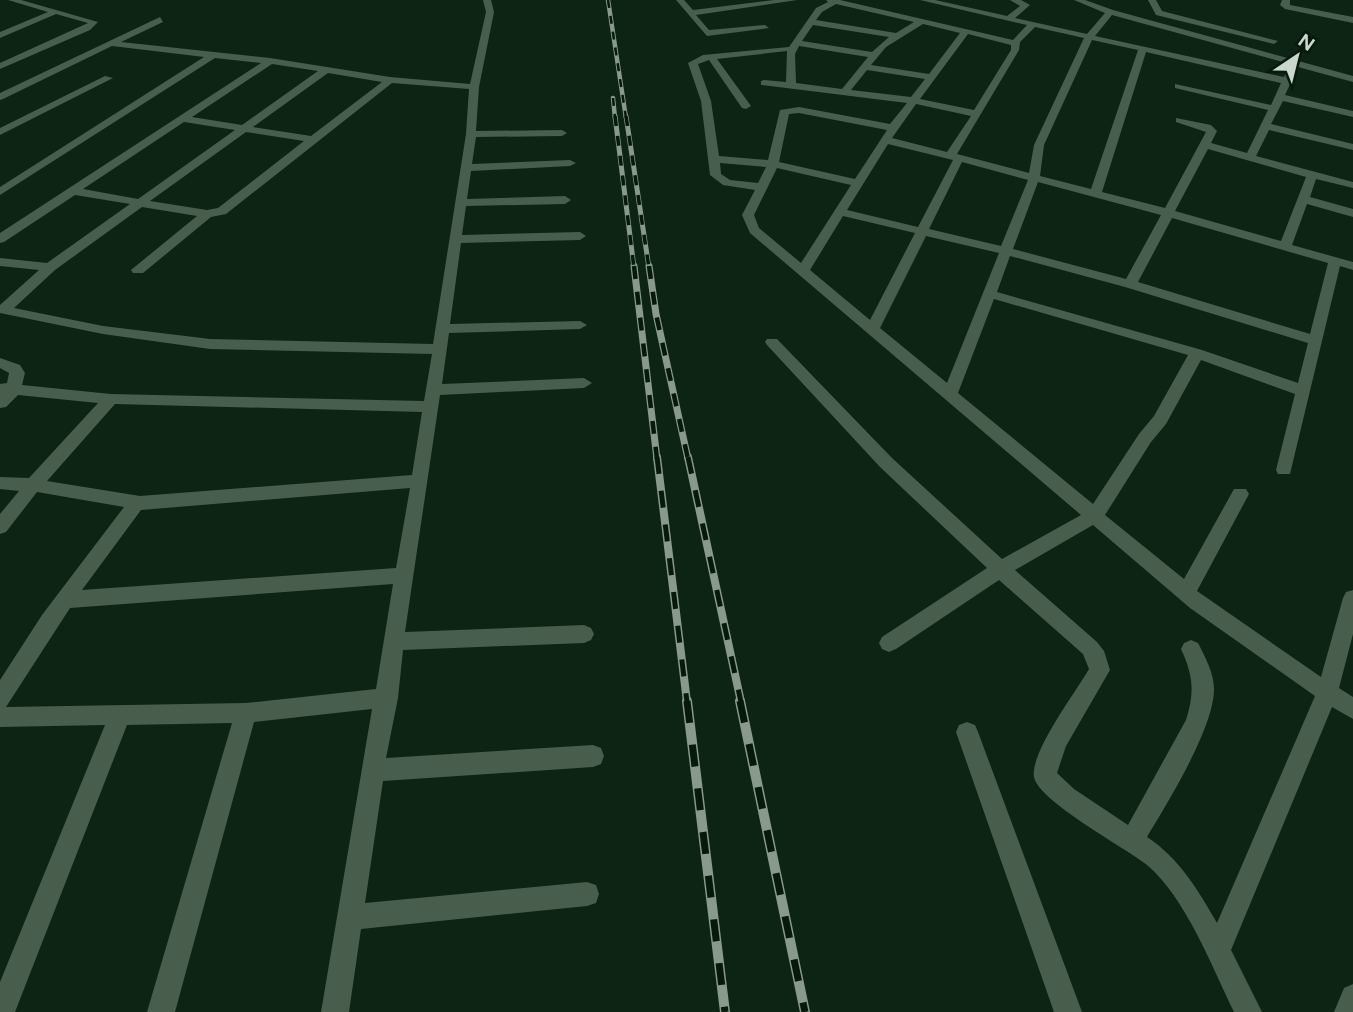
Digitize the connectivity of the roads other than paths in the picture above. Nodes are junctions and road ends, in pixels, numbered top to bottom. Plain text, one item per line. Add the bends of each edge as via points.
1 (487, 0) edge
2 (680, 0) edge
3 (738, 0) edge
4 (793, 0) edge
5 (924, 0) edge
6 (1014, 0) edge
7 (1078, 0) edge
8 (1152, 0) edge
9 (1286, 0) edge
10 (15, 1) edge
11 (840, 1) edge
12 (1093, 3) edge
13 (0, 8) edge
14 (55, 12) junction
15 (1110, 12) junction
16 (691, 13) junction
17 (1159, 13) junction
18 (1009, 19) junction
19 (160, 20) dead end
20 (1353, 20) edge
21 (811, 22) junction
22 (920, 22) junction
23 (1149, 22) junction
24 (1032, 25) junction
25 (768, 31) junction
26 (1281, 31) dead end
27 (965, 32) junction
28 (0, 35) edge
29 (897, 36) junction
30 (1089, 37) junction
31 (1274, 41) junction
32 (796, 43) junction
33 (1016, 43) junction
34 (113, 44) junction
35 (1143, 49) junction
36 (213, 55) junction
37 (874, 55) junction
38 (1265, 55) junction
39 (711, 57) junction
40 (270, 61) junction
41 (1295, 63) junction
42 (0, 66) edge
43 (864, 67) junction
44 (327, 69) junction
45 (932, 77) junction
46 (108, 78) dead end
47 (1353, 79) edge
48 (390, 80) junction
49 (1287, 81) junction
50 (764, 83) dead end
51 (791, 85) junction
52 (474, 86) junction
53 (1178, 86) dead end
54 (844, 92) junction
55 (0, 97) edge
56 (1280, 97) junction
57 (915, 102) junction
58 (746, 106) dead end
59 (1275, 109) junction
60 (977, 114) junction
61 (1353, 114) edge
62 (184, 119) junction
63 (1180, 120) dead end
64 (1266, 126) junction
65 (242, 128) junction
66 (893, 128) junction
67 (0, 132) edge
68 (562, 133) dead end
69 (471, 134) junction
70 (315, 140) junction
71 (886, 140) junction
72 (1205, 145) junction
73 (1353, 147) edge
74 (954, 157) junction
75 (1251, 158) junction
76 (712, 159) junction
77 (570, 163) dead end
78 (773, 164) junction
79 (466, 168) junction
80 (1312, 175) junction
81 (1034, 178) junction
82 (858, 183) junction
83 (1353, 186) edge
84 (762, 187) junction
85 (72, 191) junction
86 (0, 192) edge
87 (1096, 193) junction
88 (1303, 199) junction
89 (565, 200) dead end
90 (137, 203) junction
91 (461, 203) junction
92 (840, 212) junction
93 (1168, 213) junction
94 (1353, 213) edge
95 (207, 214) junction
96 (922, 230) junction
97 (580, 236) dead end
98 (0, 239) edge
99 (455, 240) junction
100 (1285, 247) junction
101 (1007, 251) junction
102 (1335, 261) junction
103 (0, 262) edge
104 (1353, 266) edge
105 (50, 267) junction
106 (138, 270) dead end
107 (803, 270) junction
108 (1130, 284) junction
109 (990, 294) junction
110 (2, 309) edge
111 (580, 325) dead end
112 (442, 329) junction
113 (872, 329) junction
114 (1316, 341) junction
115 (772, 342) dead end
116 (439, 349) junction
117 (1196, 353) junction
118 (0, 363) edge
119 (584, 383) dead end
120 (7, 388) edge
121 (1304, 391) junction
122 (950, 394) junction
123 (432, 398) junction
124 (111, 400) junction
125 (0, 402) edge
126 (1284, 470) dead end
127 (419, 481) junction
128 (0, 483) edge
129 (33, 485) junction
130 (1240, 494) dead end
131 (137, 502) junction
132 (1095, 516) junction
133 (0, 527) edge
134 (999, 570) junction
135 (404, 575) junction
136 (1186, 593) junction
137 (1353, 598) edge
138 (65, 600) junction
139 (584, 634) dead end
140 (395, 641) junction
141 (889, 643) dead end
142 (1191, 649) dead end
143 (1327, 693) junction
144 (387, 698) junction
145 (1353, 709) edge
146 (246, 713) junction
147 (120, 715) junction
148 (2, 716) edge
149 (967, 732) dead end
150 (593, 756) dead end
151 (375, 770) junction
152 (1132, 841) junction
153 (587, 894) dead end
154 (351, 917) junction
155 (1218, 950) junction
156 (1353, 997) edge
157 (1, 1012) edge
158 (161, 1012) edge
159 (335, 1012) edge
160 (1068, 1012) edge
161 (1248, 1012) edge
162 (1348, 1012) edge

1 - 52 street via 490,12
2 - 16 street
3 - 25 street
4 - 25 street
5 - 18 street
6 - 18 street via 1026,5
7 - 12 street
8 - 17 street
9 - 20 street via 1288,7
10 - 13 street
10 - 14 street
11 - 21 street via 819,10
11 - 22 street
12 - 15 street
14 - 28 street
14 - 42 street via 92,20 93,24
15 - 23 street
15 - 30 street
16 - 25 street
16 - 25 street via 710,34
17 - 23 street
17 - 31 street
18 - 24 street
19 - 34 street
21 - 29 street
21 - 32 street
22 - 27 street
22 - 29 street
23 - 38 street
24 - 30 street
24 - 33 street
25 - 32 street
25 - 39 street
25 - 51 street
26 - 31 street
27 - 33 street
27 - 45 street
29 - 37 street
30 - 35 street
30 - 81 street via 1039,145
31 - 38 street
32 - 37 street
33 - 60 street
34 - 36 street
34 - 55 street
35 - 49 street
35 - 87 street
36 - 40 street
36 - 86 street
37 - 43 street
38 - 41 street
39 - 58 street
39 - 76 street via 693,63 706,101
40 - 44 street
40 - 62 street
41 - 47 street
41 - 49 street
43 - 45 street
43 - 54 street
44 - 48 street
44 - 65 street
45 - 57 street
46 - 67 street
48 - 52 street
48 - 70 street
49 - 56 street
50 - 51 street
51 - 54 street
52 - 69 street
53 - 59 street
54 - 57 street
56 - 59 street
56 - 61 street
57 - 60 street
57 - 66 street
59 - 64 street
60 - 74 street
62 - 65 street
62 - 85 street
63 - 72 street via 1212,129
64 - 73 street
64 - 75 street
65 - 70 street
65 - 90 street
66 - 71 street
66 - 78 street via 788,110 783,113
68 - 69 street
69 - 79 street
70 - 95 street via 227,208
71 - 74 street
71 - 82 street
72 - 75 street
72 - 93 street
74 - 81 street
74 - 96 street
75 - 80 street
76 - 78 street
76 - 84 street via 719,180
77 - 79 street
78 - 82 street
78 - 84 street
79 - 91 street
80 - 83 street
80 - 88 street
81 - 87 street
81 - 101 street
82 - 92 street
84 - 107 street via 748,215 750,223
85 - 90 street
85 - 98 street
87 - 93 street
88 - 94 street
88 - 100 street
89 - 91 street
90 - 95 street
90 - 105 street
91 - 99 street
92 - 96 street
92 - 107 street
93 - 100 street
93 - 108 street
95 - 106 street
96 - 101 street
96 - 113 street
97 - 99 street
99 - 112 street
100 - 102 street
101 - 108 street
101 - 109 street
102 - 104 street
102 - 114 street
103 - 105 street
105 - 110 street
107 - 113 street
108 - 114 street
109 - 117 street
109 - 122 street
110 - 116 street via 198,343
111 - 112 street
112 - 116 street
113 - 122 street
114 - 121 street
115 - 134 street via 820,397
116 - 123 street
117 - 121 street
117 - 132 street via 1160,420
118 - 120 street via 17,370
119 - 123 street
120 - 124 street
120 - 125 street
121 - 126 street
122 - 132 street
123 - 124 street
123 - 127 street
124 - 129 street
127 - 131 street
127 - 135 street
128 - 129 street
129 - 131 street
129 - 133 street
130 - 136 street
131 - 138 street
132 - 134 street
132 - 136 street
134 - 141 street
134 - 152 street via 1090,648 1100,664 1045,767 1047,782
135 - 138 street
135 - 140 street
136 - 143 street
137 - 143 street
138 - 148 street
139 - 140 street
140 - 144 street
142 - 152 street via 1204,691 1199,715
143 - 145 street
143 - 155 street
144 - 146 street
144 - 151 street
146 - 147 street
146 - 158 street
147 - 148 street
147 - 157 street
149 - 160 street
150 - 151 street
151 - 154 street
152 - 155 street via 1168,869
153 - 154 street
154 - 159 street
155 - 161 street
156 - 162 street

